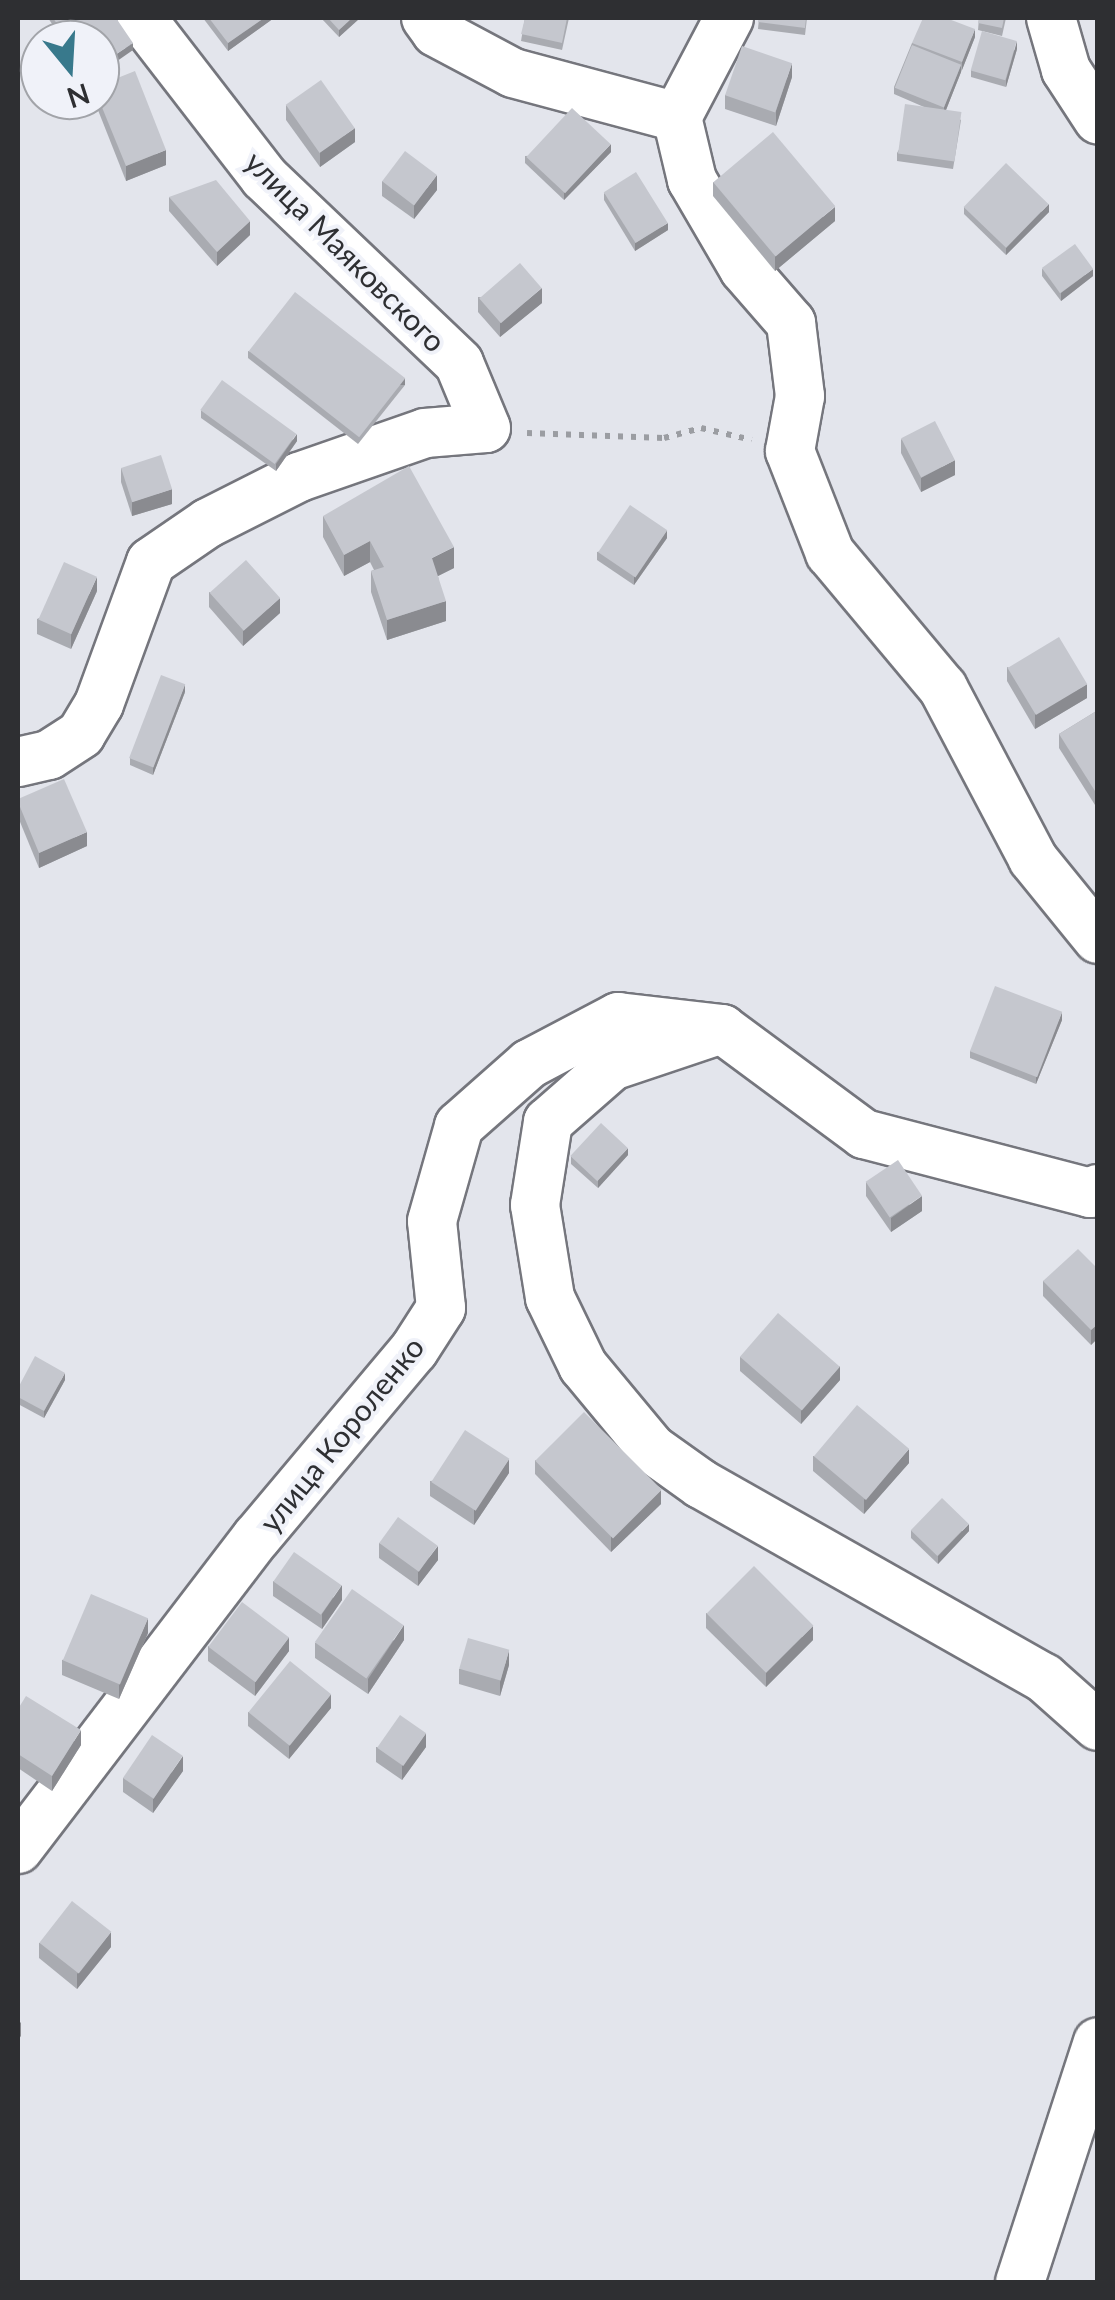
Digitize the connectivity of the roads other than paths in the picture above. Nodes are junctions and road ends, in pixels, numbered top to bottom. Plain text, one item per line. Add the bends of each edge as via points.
1 (141, 18) edge
2 (426, 18) edge
3 (729, 18) edge
4 (1051, 18) edge
5 (677, 118) junction
6 (1098, 119) edge
7 (18, 762) edge
8 (1098, 938) edge
9 (722, 1029) junction
10 (1098, 1189) edge
11 (1098, 1726) edge
12 (18, 1849) edge
13 (1098, 2042) edge
14 (1020, 2282) edge

1 - 7 street, улица Маяковского via 264,177 459,363 486,428 425,433 299,477 208,522 151,562 100,704 81,734 49,755
2 - 5 street via 436,32 513,72
3 - 5 street
4 - 6 street via 1066,70
5 - 8 street via 692,180 744,270 791,324 800,396 790,451 830,553 944,688 1033,859
9 - 10 street, улица Короленко via 864,1134 1090,1193
9 - 11 street via 612,1066 548,1122 535,1205 550,1298 583,1366 652,1449 689,1475 1044,1678
9 - 12 street, улица Короленко via 618,1017 529,1064 458,1126 432,1221 440,1308
13 - 14 street

